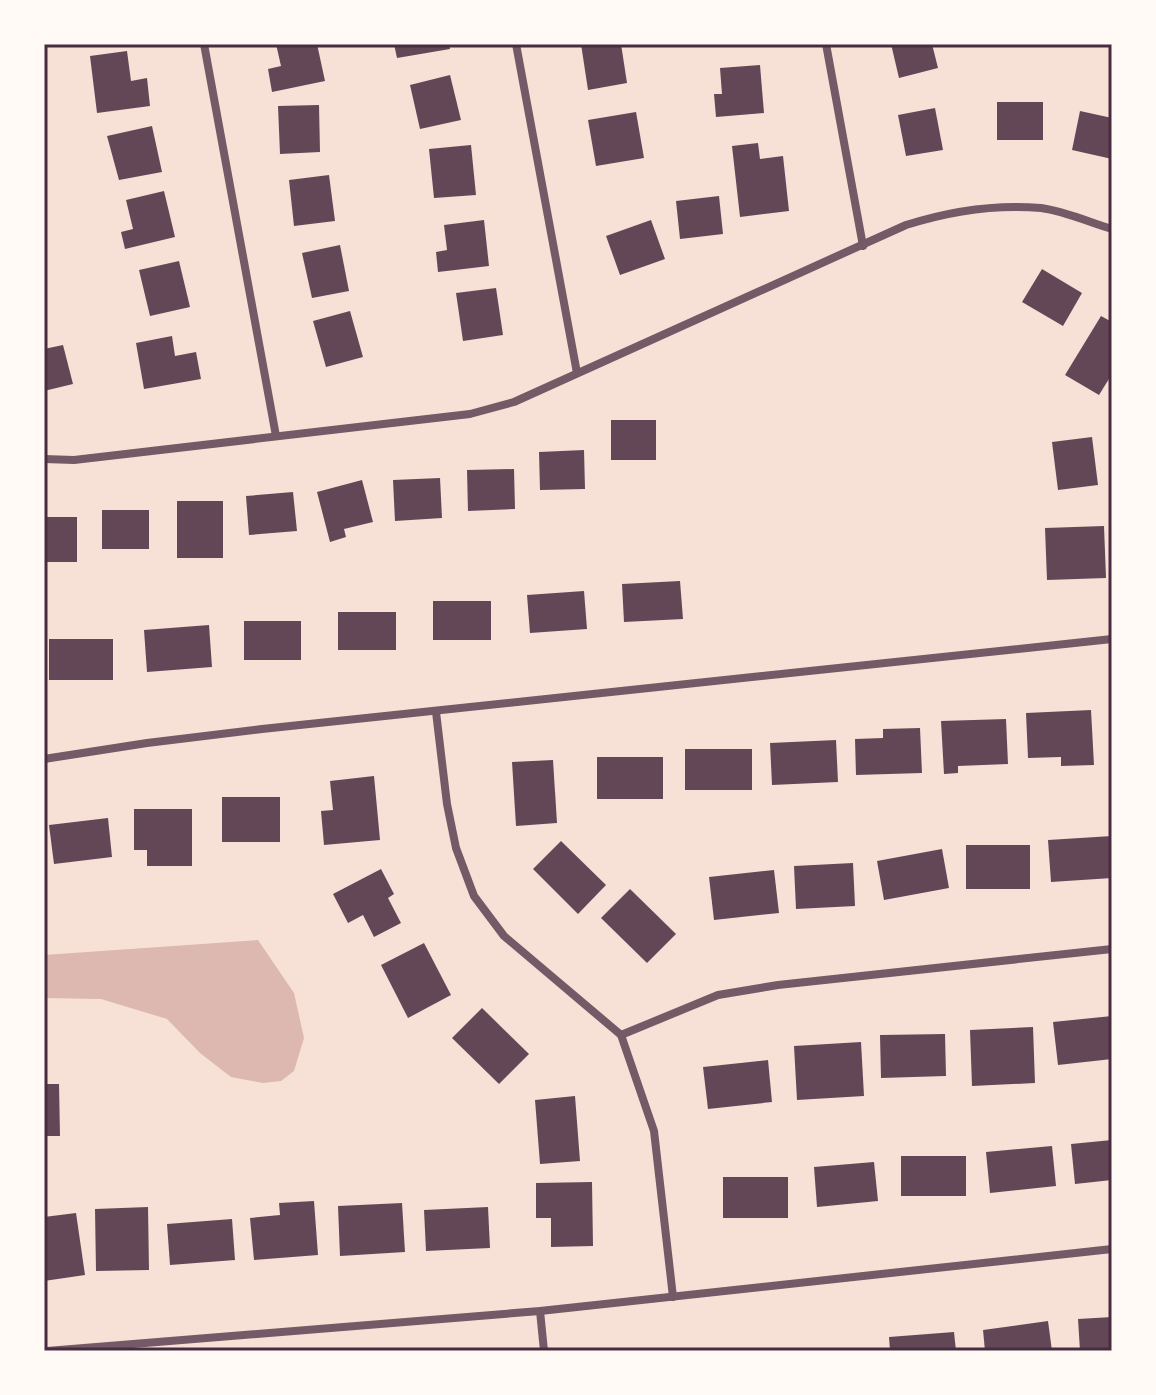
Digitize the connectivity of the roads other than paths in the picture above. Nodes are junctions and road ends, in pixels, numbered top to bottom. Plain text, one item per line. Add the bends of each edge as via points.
1 (204, 44) edge
2 (516, 44) edge
3 (826, 44) edge
4 (1112, 229) edge
5 (863, 246) junction
6 (577, 373) junction
7 (276, 436) junction
8 (44, 459) edge
9 (1112, 639) edge
10 (436, 712) junction
11 (44, 759) edge
12 (1112, 949) edge
13 (621, 1035) junction
14 (1112, 1249) edge
15 (673, 1297) junction
16 (540, 1311) junction
17 (47, 1351) edge
18 (544, 1351) edge

1 - 7 street
2 - 6 street
3 - 5 street
4 - 5 street via 1042,209 980,208 918,221
5 - 6 street
6 - 7 street via 514,402 470,414
7 - 8 street
9 - 10 street
10 - 11 street
10 - 13 street via 456,848 474,896 504,936
12 - 13 street via 718,995
13 - 15 street via 654,1131
14 - 15 street
15 - 16 street
16 - 17 street
16 - 18 street

